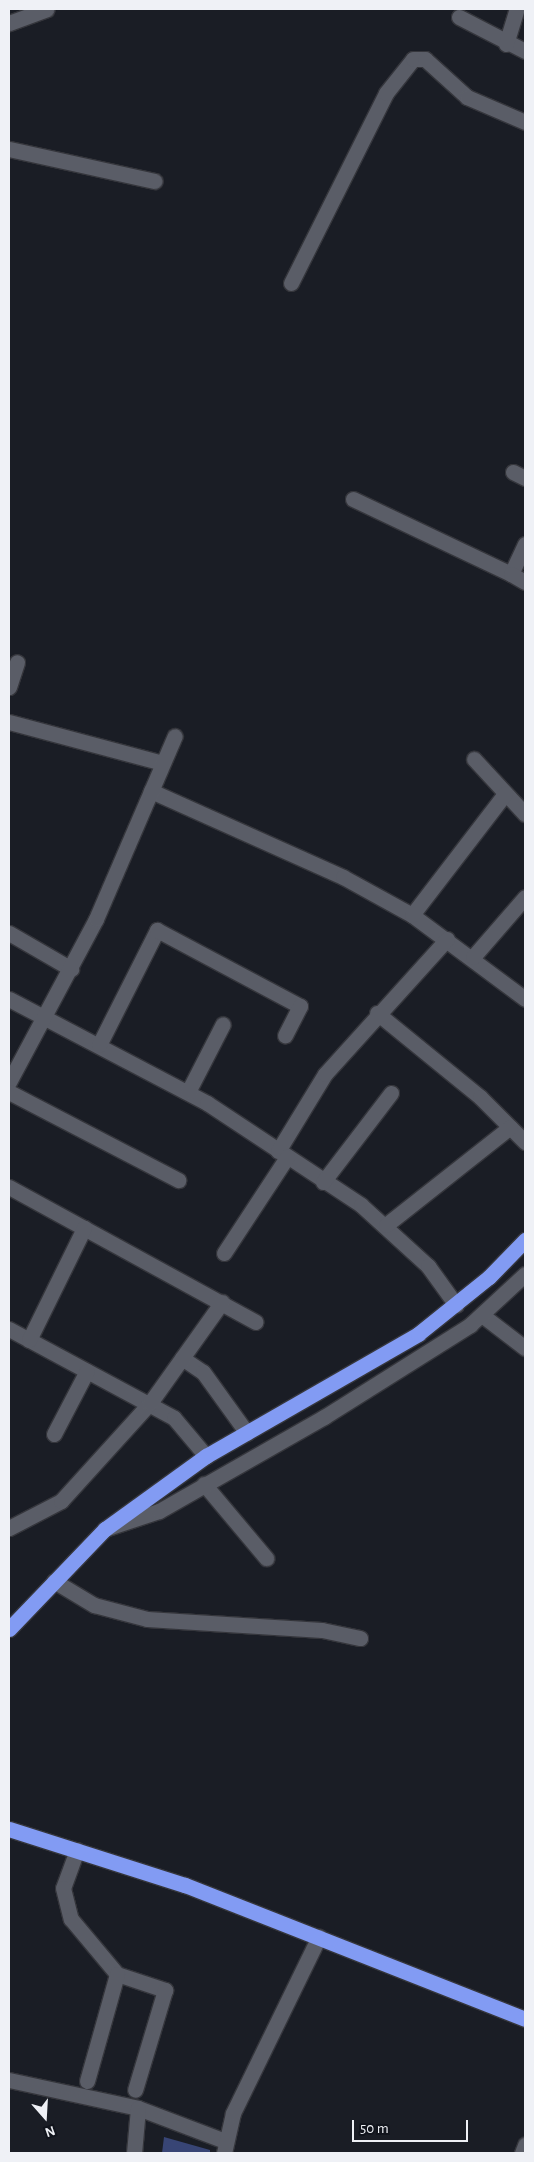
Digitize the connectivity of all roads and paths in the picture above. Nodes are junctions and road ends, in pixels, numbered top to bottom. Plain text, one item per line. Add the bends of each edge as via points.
1 (47, 9) edge
2 (517, 9) edge
3 (459, 17) dead end
4 (9, 25) edge
5 (506, 44) junction
6 (525, 51) edge
7 (525, 122) edge
8 (9, 149) edge
9 (155, 181) dead end
10 (291, 283) dead end
11 (354, 499) dead end
12 (525, 544) edge
13 (511, 574) junction
14 (525, 582) edge
15 (17, 662) dead end
16 (9, 687) edge
17 (9, 722) edge
18 (174, 736) dead end
19 (474, 759) dead end
20 (163, 763) junction
21 (151, 791) junction
22 (505, 794) junction
23 (525, 814) edge
24 (525, 897) edge
25 (412, 915) junction
26 (9, 933) edge
27 (447, 938) junction
28 (473, 957) junction
29 (71, 969) junction
30 (9, 999) edge
31 (525, 999) edge
32 (377, 1013) junction
33 (45, 1018) junction
34 (223, 1024) dead end
35 (285, 1035) dead end
36 (99, 1045) junction
37 (9, 1082) edge
38 (9, 1092) edge
39 (188, 1092) junction
40 (391, 1093) dead end
41 (510, 1127) junction
42 (525, 1142) edge
43 (282, 1154) junction
44 (178, 1180) dead end
45 (323, 1182) junction
46 (9, 1187) edge
47 (386, 1225) junction
48 (84, 1228) junction
49 (525, 1240) edge
50 (224, 1253) dead end
51 (522, 1284) edge
52 (222, 1302) junction
53 (456, 1305) junction
54 (482, 1314) junction
55 (256, 1322) dead end
56 (9, 1329) edge
57 (29, 1340) junction
58 (525, 1348) edge
59 (182, 1358) junction
60 (87, 1371) junction
61 (150, 1404) junction
62 (247, 1433) junction
63 (54, 1434) dead end
64 (206, 1456) junction
65 (204, 1484) junction
66 (9, 1528) edge
67 (105, 1529) junction
68 (266, 1558) dead end
69 (54, 1580) junction
70 (9, 1629) edge
71 (360, 1638) dead end
72 (9, 1829) edge
73 (77, 1850) junction
74 (319, 1937) junction
75 (117, 1974) junction
76 (510, 2012) junction
77 (525, 2019) edge
78 (525, 2028) edge
79 (9, 2080) edge
80 (87, 2081) dead end
81 (134, 2090) dead end
82 (138, 2108) junction
83 (525, 2145) edge
84 (225, 2147) edge
85 (134, 2153) edge
86 (522, 2153) edge

1 - 4 street
2 - 5 street
3 - 5 street
5 - 6 street
7 - 10 street via 468,97 425,59 413,59 386,93
8 - 9 street
11 - 13 street
12 - 13 street
13 - 14 street
15 - 16 street
17 - 20 street
18 - 20 street
19 - 22 street
20 - 21 street
21 - 25 street via 343,876
21 - 29 street
22 - 23 street
22 - 25 street
24 - 28 street
25 - 27 street
26 - 29 street
27 - 28 street
27 - 32 street
28 - 31 street
29 - 33 street
30 - 33 street
32 - 41 street
32 - 43 street via 325,1074
33 - 36 street
33 - 37 street
34 - 39 street
35 - 36 street via 300,1006 157,930
36 - 39 street
38 - 44 street
39 - 43 street
40 - 45 street
41 - 42 street
41 - 47 street
43 - 45 street
43 - 50 street
45 - 47 street
46 - 48 street
47 - 53 street via 428,1266
48 - 52 street
48 - 57 street
49 - 53 highway
51 - 54 street
52 - 55 street
52 - 59 street
53 - 62 highway via 418,1334
54 - 58 street
54 - 65 street via 324,1417
56 - 57 street
57 - 60 street
59 - 61 street
59 - 62 street via 203,1372
60 - 61 street
60 - 63 street
61 - 64 street via 174,1418
61 - 66 street via 61,1501
62 - 64 highway
64 - 67 highway
65 - 67 street via 159,1511
65 - 68 street
67 - 69 highway
69 - 70 highway
69 - 71 street via 94,1605 147,1619 322,1630
72 - 73 highway
73 - 74 highway via 185,1885
73 - 75 street via 63,1888 65,1903 71,1919
74 - 76 highway
74 - 84 street via 233,2113
75 - 80 street
75 - 81 street via 165,1990
76 - 77 highway
76 - 78 street
79 - 82 street
82 - 84 street
82 - 85 street
83 - 86 street

